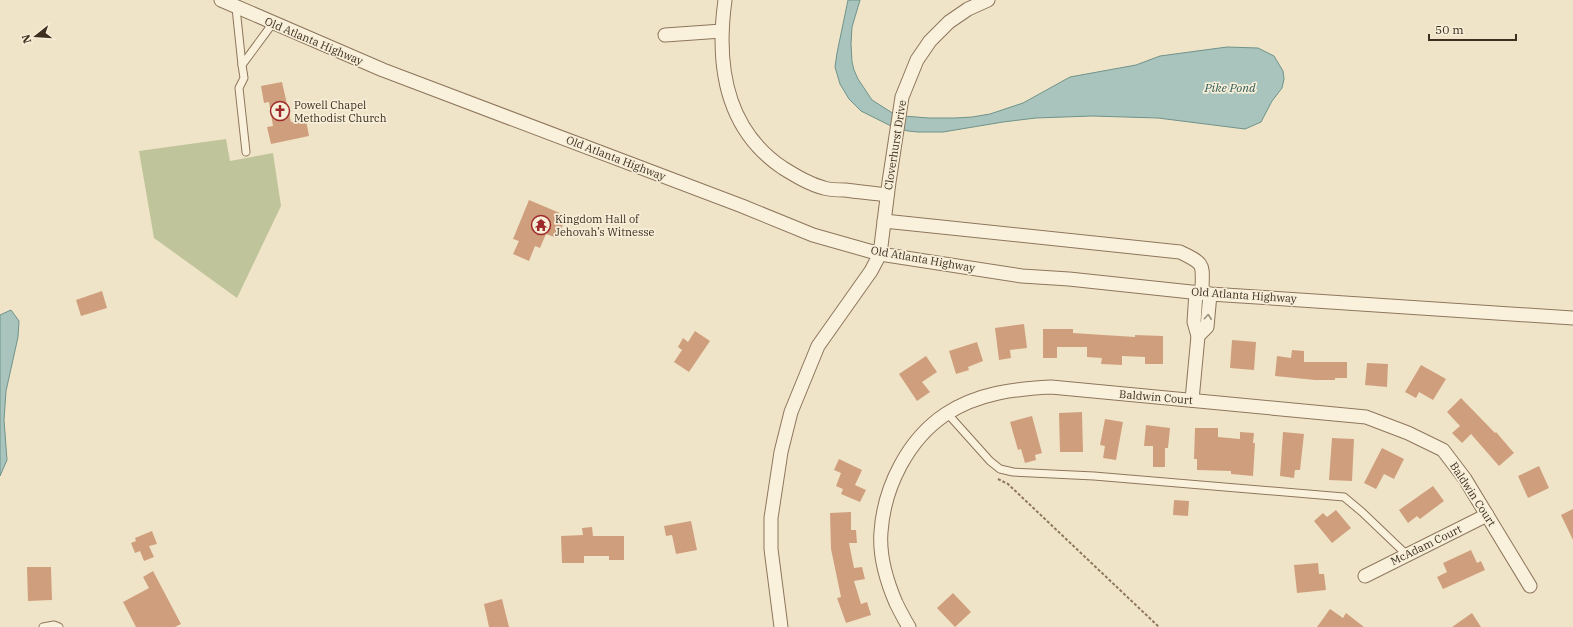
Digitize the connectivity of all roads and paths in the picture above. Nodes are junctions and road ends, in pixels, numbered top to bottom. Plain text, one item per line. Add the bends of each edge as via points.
1 (221, 0) edge
2 (725, 0) edge
3 (988, 0) edge
4 (236, 8) junction
5 (273, 23) junction
6 (722, 31) junction
7 (665, 35) dead end
8 (242, 66) junction
9 (246, 152) dead end
10 (887, 195) junction
11 (884, 221) junction
12 (880, 254) junction
13 (1202, 293) junction
14 (1573, 318) edge
15 (1192, 400) junction
16 (947, 413) junction
17 (992, 476) dead end
18 (1487, 515) junction
19 (1407, 555) junction
20 (1366, 576) dead end
21 (1530, 586) dead end
22 (43, 627) edge
23 (59, 627) edge
24 (781, 627) edge
25 (909, 627) edge
26 (1159, 627) edge

1 - 4 street, Old Atlanta Highway
2 - 6 street
3 - 10 street, Cloverhurst Drive via 949,22 930,41 917,60 902,97
4 - 5 street, Old Atlanta Highway
4 - 8 lane
5 - 8 lane
5 - 12 street, Old Atlanta Highway via 382,70 813,235
6 - 7 street
6 - 10 street via 723,70 728,93 739,120 754,143 799,178 824,188
8 - 9 lane via 244,78 239,88
10 - 11 street, Cloverhurst Drive
11 - 12 street, Cloverhurst Drive
11 - 13 street via 1180,252 1201,263
12 - 13 street, Old Atlanta Highway via 1022,276
12 - 24 street via 871,271 818,346 791,412 781,452 771,518 771,549
13 - 14 street, Old Atlanta Highway
13 - 15 street via 1207,326 1198,336
15 - 16 street, Baldwin Court via 1051,387 1019,388 985,395
15 - 18 street, Baldwin Court via 1366,417 1408,433 1443,450 1466,479
16 - 19 lane via 1000,469 1344,497
16 - 25 street, Baldwin Court via 923,434 908,452 893,480 885,504 881,533 883,564 892,592
17 - 26 path via 1008,484
18 - 19 street, McAdam Court
18 - 21 street, Baldwin Court
19 - 20 street, McAdam Court
22 - 23 lane

